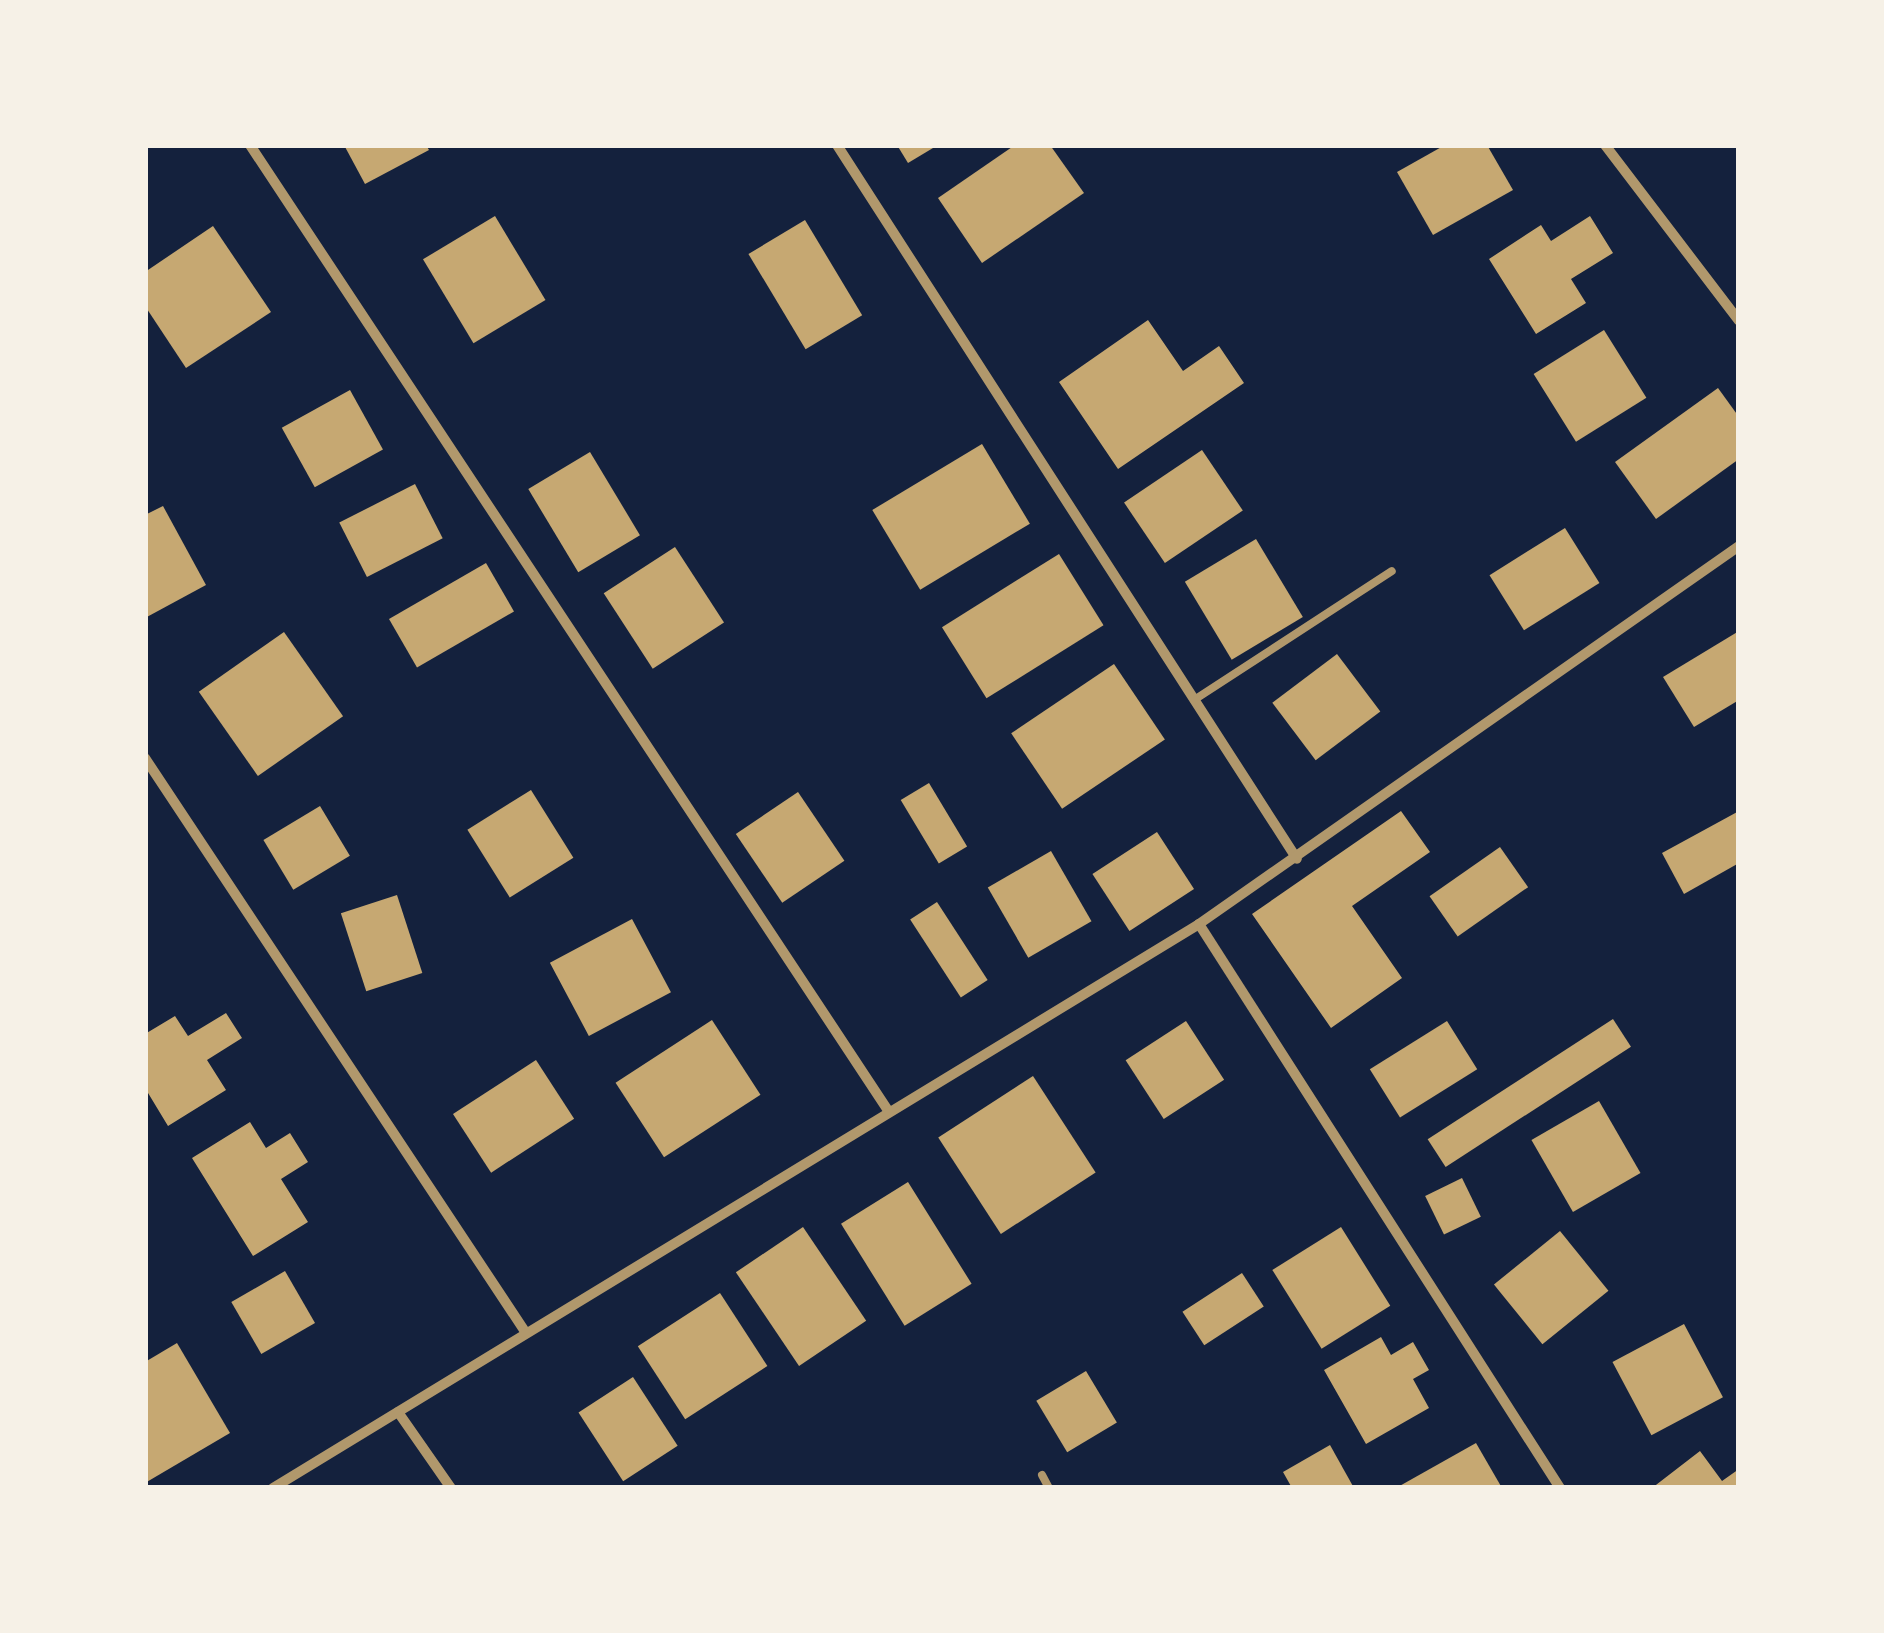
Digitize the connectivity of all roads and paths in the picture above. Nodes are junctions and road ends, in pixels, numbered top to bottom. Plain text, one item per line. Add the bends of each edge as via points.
1 (250, 145) edge
2 (837, 145) edge
3 (1605, 145) edge
4 (1739, 321) edge
5 (1739, 546) edge
6 (1392, 571) dead end
7 (1194, 700) junction
8 (145, 758) edge
9 (1297, 859) junction
10 (1200, 924) junction
11 (889, 1112) junction
12 (526, 1334) junction
13 (398, 1412) junction
14 (1042, 1475) dead end
15 (273, 1488) edge
16 (452, 1488) edge
17 (1050, 1488) edge
18 (1560, 1488) edge

1 - 11 street
2 - 7 street
3 - 4 street
5 - 9 street
6 - 7 lane
7 - 9 street
8 - 12 street
9 - 10 street
10 - 11 street
10 - 18 street
11 - 12 street
12 - 13 street
13 - 15 street
13 - 16 street
14 - 17 lane

